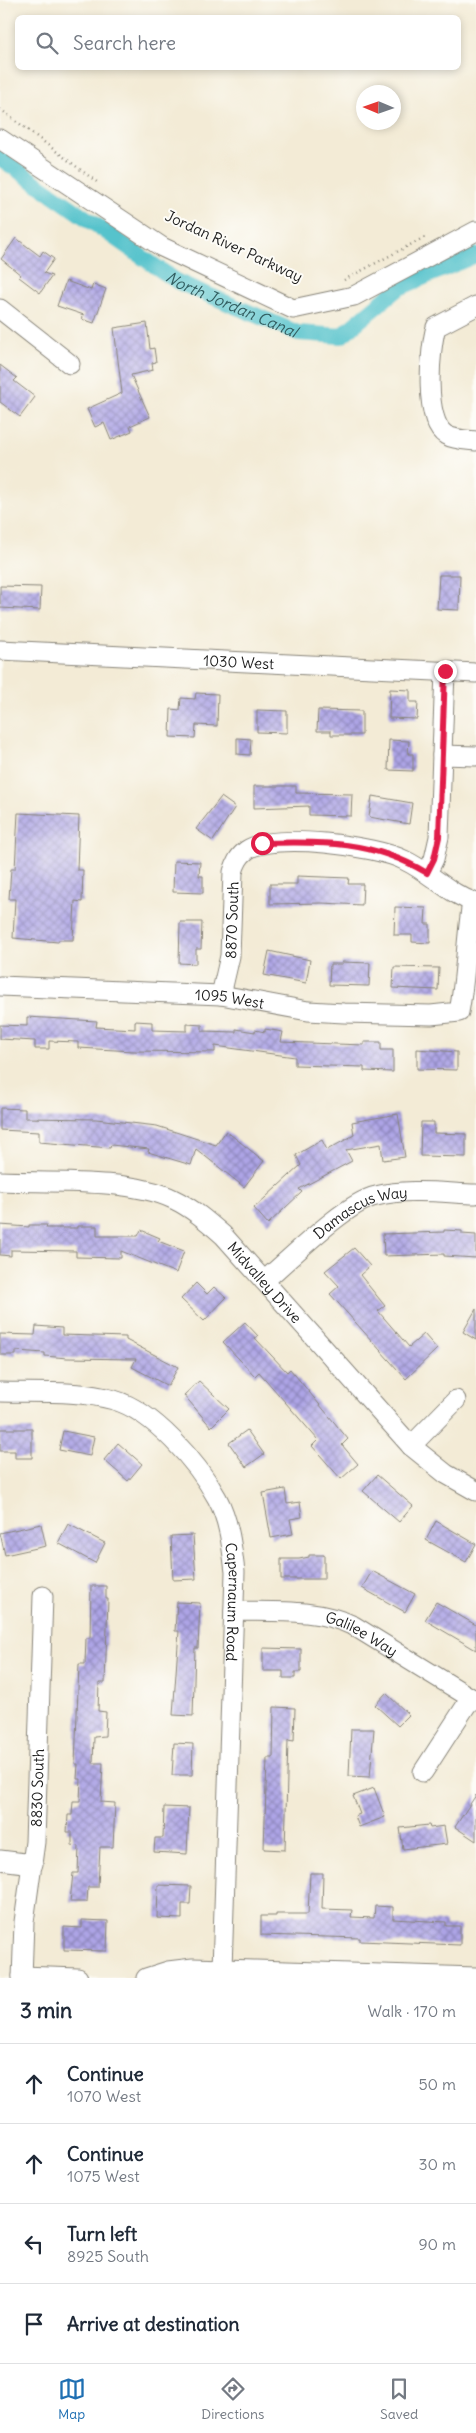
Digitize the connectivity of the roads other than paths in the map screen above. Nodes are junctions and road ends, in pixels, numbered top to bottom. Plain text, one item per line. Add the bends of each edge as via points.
1 (0, 139) edge
2 (476, 231) edge
3 (476, 306) edge
4 (0, 309) edge
5 (70, 364) dead end
6 (476, 441) edge
7 (0, 650) edge
8 (445, 671) junction
9 (476, 673) edge
10 (442, 755) junction
11 (476, 756) edge
12 (427, 873) junction
13 (474, 903) edge
14 (0, 986) edge
15 (221, 995) junction
16 (0, 1182) edge
17 (476, 1194) edge
18 (264, 1282) junction
19 (0, 1392) edge
20 (456, 1400) dead end
21 (411, 1446) junction
22 (476, 1491) edge
23 (43, 1596) dead end
24 (234, 1611) junction
25 (473, 1699) edge
26 (423, 1772) dead end
27 (0, 1860) edge
28 (33, 1864) junction
29 (222, 1969) junction
30 (22, 1977) edge
31 (476, 1977) edge
32 (78, 1978) edge
33 (146, 1978) edge

1 - 2 street via 162,247 293,309 354,296
3 - 6 street via 436,327 430,363 431,402 436,422 444,434
4 - 5 street
7 - 8 street, 1030 West
8 - 9 street, 1030 West
8 - 10 street
10 - 11 street
10 - 12 street via 439,837
12 - 13 street
12 - 15 street, 8870 South via 405,860 364,847 278,842 262,843 248,849 237,859 233,872 230,956
13 - 15 street, 1095 West via 467,933 459,1012 431,1016 308,1011
14 - 15 street, 1095 West
16 - 18 street, Midvalley Drive via 139,1188 172,1199 200,1215 223,1235
17 - 18 street, Damascus Way via 395,1193 374,1196 352,1207
18 - 21 street, Midvalley Drive
19 - 24 street, Capernaum Road via 90,1395 115,1400 152,1420 177,1445 217,1499 232,1548
20 - 21 street
21 - 22 street, Midvalley Drive via 446,1474
23 - 28 street, 8830 South
24 - 25 street, Galilee Way via 320,1614 337,1618
24 - 29 street, Capernaum Road
25 - 26 street
27 - 28 street
28 - 30 street, 8830 South via 24,1922
29 - 31 street
29 - 33 street via 184,1968
30 - 32 street

